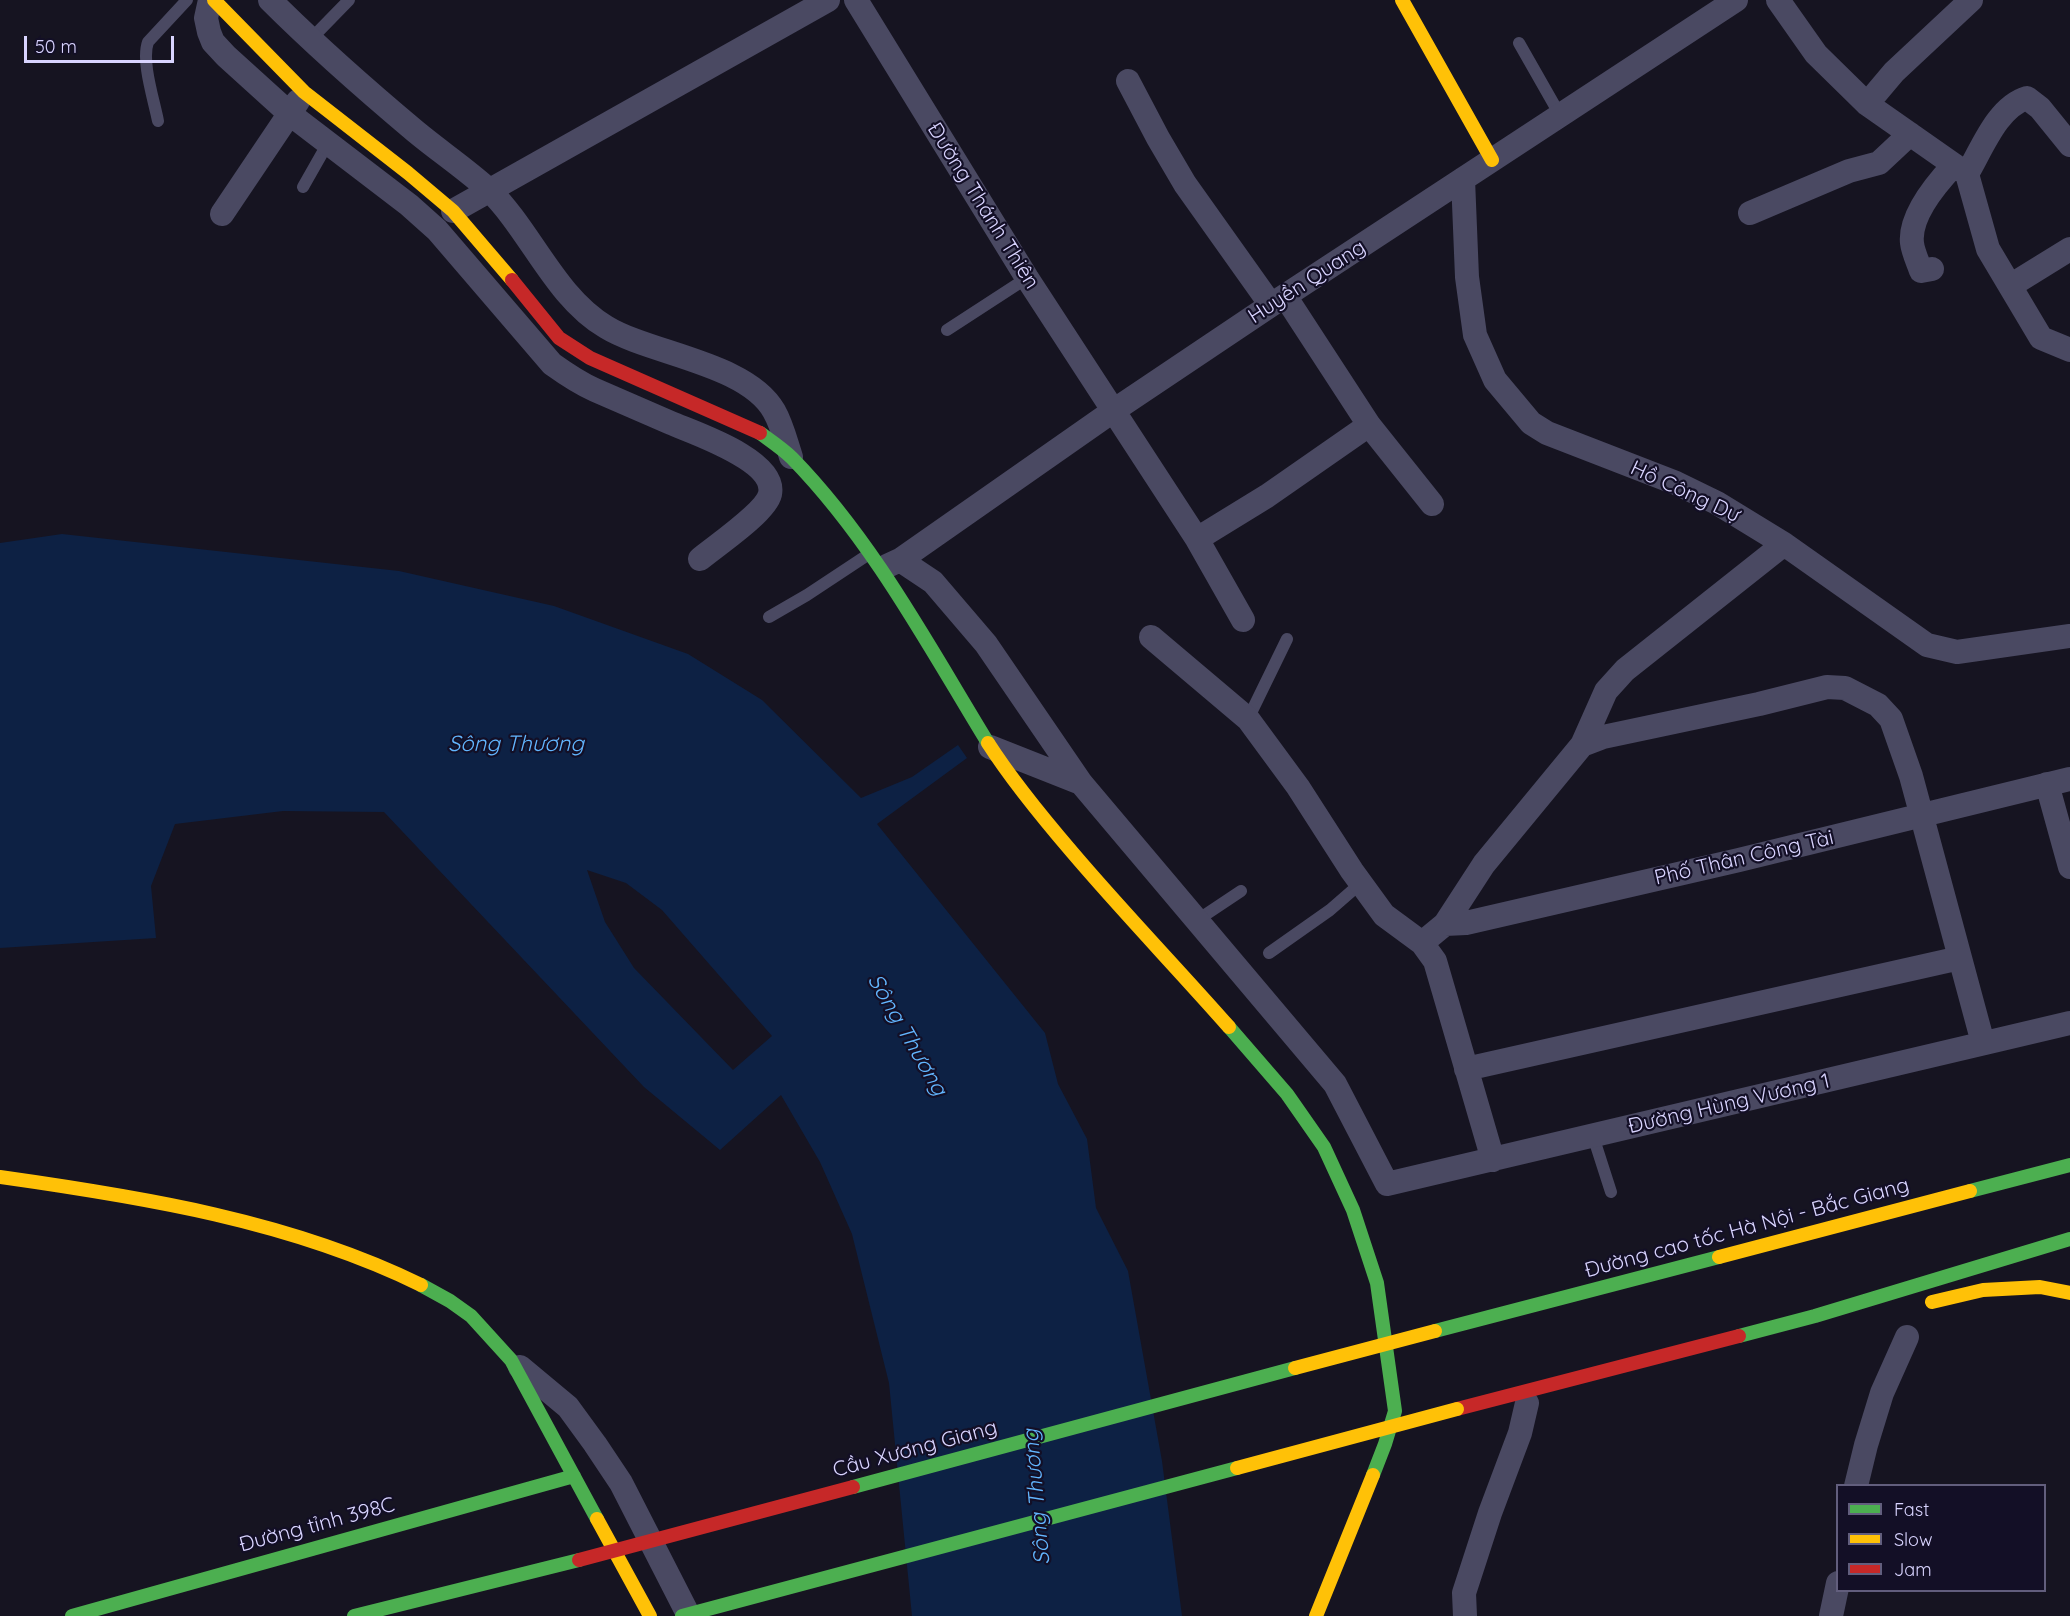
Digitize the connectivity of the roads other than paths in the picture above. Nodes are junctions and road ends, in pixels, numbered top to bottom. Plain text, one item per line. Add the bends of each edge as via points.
1 (187, 0) edge
2 (210, 0) edge
3 (214, 0) edge
4 (270, 0) edge
5 (349, 0) edge
6 (828, 0) edge
7 (856, 0) edge
8 (1402, 0) edge
9 (1736, 0) edge
10 (1778, 0) edge
11 (1971, 0) edge
12 (310, 40) junction
13 (1519, 43) dead end
14 (1128, 81) dead end
15 (304, 92) junction
16 (1867, 104) junction
17 (290, 114) junction
18 (1560, 115) junction
19 (158, 121) dead end
20 (1910, 134) junction
21 (328, 143) junction
22 (2070, 145) edge
23 (1492, 160) junction
24 (1961, 170) junction
25 (1463, 179) junction
26 (303, 187) dead end
27 (489, 190) junction
28 (453, 211) junction
29 (1750, 213) dead end
30 (222, 214) dead end
31 (2070, 249) edge
32 (1932, 269) dead end
33 (1027, 278) junction
34 (2010, 286) junction
35 (1278, 300) junction
36 (947, 330) dead end
37 (2070, 350) edge
38 (1113, 411) junction
39 (1369, 425) junction
40 (791, 457) junction
41 (1432, 504) dead end
42 (1197, 539) junction
43 (1784, 544) junction
44 (700, 558) dead end
45 (884, 561) junction
46 (769, 617) dead end
47 (1243, 620) dead end
48 (1152, 636) dead end
49 (2070, 636) edge
50 (1287, 639) dead end
51 (1248, 720) junction
52 (1582, 746) junction
53 (990, 747) junction
54 (2070, 779) edge
55 (1080, 783) junction
56 (2047, 784) junction
57 (1922, 814) junction
58 (2070, 867) edge
59 (1361, 883) junction
60 (1241, 891) dead end
61 (1196, 921) junction
62 (1444, 924) junction
63 (1422, 943) junction
64 (1269, 953) dead end
65 (1960, 958) junction
66 (2070, 1023) edge
67 (1983, 1043) junction
68 (1466, 1069) junction
69 (1593, 1136) junction
70 (1493, 1160) junction
71 (2070, 1165) edge
72 (0, 1177) edge
73 (1611, 1192) dead end
74 (2070, 1239) edge
75 (2070, 1293) edge
76 (1916, 1306) dead end
77 (1882, 1311) dead end
78 (1815, 1316) junction
79 (1435, 1331) joint
80 (1907, 1337) dead end
81 (511, 1360) junction
82 (1527, 1403) dead end
83 (574, 1476) junction
84 (1856, 1484) edge
85 (1836, 1592) edge
86 (72, 1616) edge
87 (354, 1616) edge
88 (650, 1616) edge
89 (682, 1616) edge
90 (689, 1616) edge
91 (1316, 1616) edge
92 (1465, 1616) edge
93 (1831, 1616) edge

1 - 19 lane via 146,46
2 - 17 street via 206,18 213,42
3 - 15 main road
4 - 12 street
5 - 12 lane
6 - 27 street
7 - 33 street, Đường Thánh Thiên
8 - 23 main road
9 - 18 street, Huyền Quang
10 - 16 street via 1816,54
11 - 16 street via 1894,72
12 - 27 street
13 - 18 lane
14 - 35 street via 1185,184
15 - 17 street
15 - 28 main road
16 - 20 street
17 - 21 street
17 - 30 street
18 - 23 street, Huyền Quang
20 - 24 street
20 - 29 street via 1878,163 1849,171
21 - 26 lane
21 - 44 street via 437,230 523,333 560,370 594,390 725,444 765,476 771,486 770,495 761,509
22 - 24 street via 2032,101 2021,100 2006,111
23 - 25 street, Huyền Quang
24 - 32 street via 1935,186 1915,222 1912,242 1921,271
24 - 34 street via 1988,249
25 - 35 street, Huyền Quang
25 - 43 street, Hồ Công Dự via 1474,335 1495,380 1531,423 1676,483
27 - 28 street
27 - 40 street via 534,245 552,276 595,320 627,338 731,376 759,393 773,410
28 - 40 main road via 560,338 572,347 757,430
31 - 34 street
33 - 36 lane
33 - 38 street, Đường Thánh Thiên
34 - 37 street via 2041,338
35 - 38 street, Huyền Quang
35 - 39 street
38 - 42 street, Đường Thánh Thiên
38 - 45 street, Huyền Quang
39 - 41 street
39 - 42 street
40 - 45 main road
42 - 47 street, Đường Thánh Thiên
43 - 49 street, Hồ Công Dự via 1927,645 1957,652
43 - 52 street via 1625,670 1606,691
45 - 46 lane via 807,595
45 - 53 main road
45 - 55 street via 933,582 986,644
48 - 51 street
50 - 51 lane
51 - 59 street
52 - 57 street via 1603,737 1827,687 1845,688 1878,705 1891,719
52 - 62 street via 1484,864
53 - 55 street
53 - 91 main road via 1059,838 1287,1094 1324,1148 1353,1210 1377,1283 1395,1411
54 - 56 street, Phố Thân Công Tài
55 - 61 street
56 - 57 street, Phố Thân Công Tài
56 - 58 street
57 - 62 street, Phố Thân Công Tài via 1466,923
57 - 65 street
59 - 63 street via 1384,915
59 - 64 lane
60 - 61 lane
61 - 70 street, Đường Hùng Vương 1 via 1335,1084 1389,1185
62 - 63 street
63 - 68 street via 1435,961
65 - 67 street
65 - 68 street
66 - 67 street, Đường Hùng Vương 1
67 - 69 street, Đường Hùng Vương 1
68 - 70 street
69 - 70 street, Đường Hùng Vương 1
69 - 73 lane
71 - 79 main road, Đường cao tốc Hà Nội - Bắc Giang
72 - 81 main road via 188,1209 302,1237 367,1259 436,1292 466,1312
74 - 78 main road
75 - 76 main road via 2040,1287 1983,1290
77 - 78 main road
78 - 89 main road, bridge
79 - 87 main road, Cầu Xương Giang, bridge via 579,1560
80 - 84 street via 1882,1393
81 - 83 main road
81 - 90 street via 567,1407 595,1444 621,1483
82 - 92 street via 1464,1593
83 - 86 main road, Đường tỉnh 398C
83 - 88 main road
85 - 93 street

